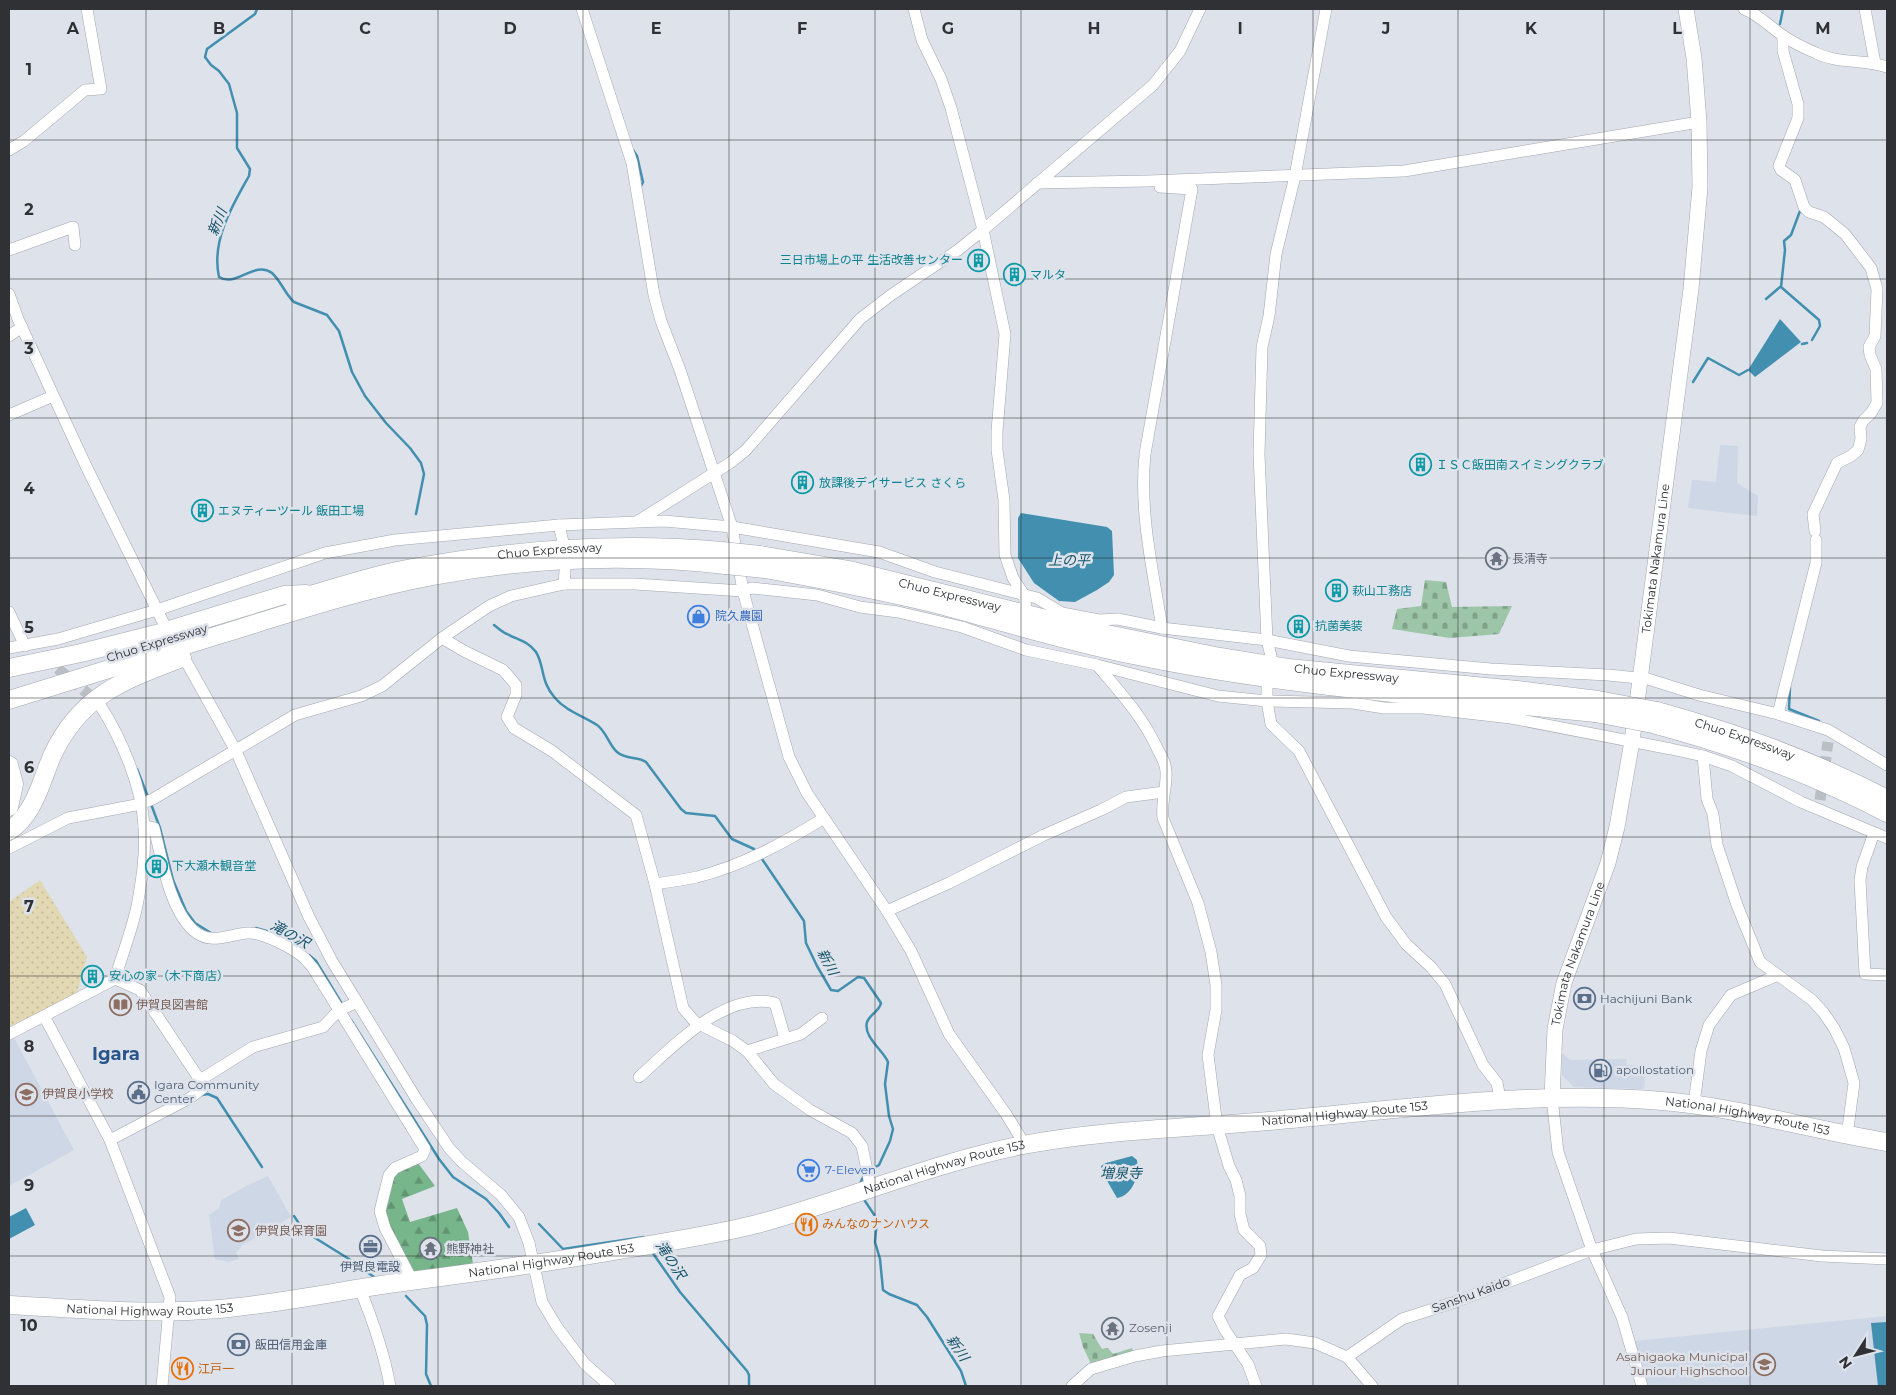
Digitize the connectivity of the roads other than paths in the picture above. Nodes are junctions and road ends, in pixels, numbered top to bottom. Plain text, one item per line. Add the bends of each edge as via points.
1 (87, 9) edge
2 (582, 9) edge
3 (914, 9) edge
4 (1200, 9) edge
5 (1326, 9) edge
6 (1686, 9) edge
7 (1744, 9) edge
8 (1865, 9) edge
9 (1783, 36) junction
10 (1875, 63) junction
11 (1887, 67) edge
12 (1700, 122) junction
13 (9, 150) edge
14 (1295, 176) junction
15 (1148, 181) junction
16 (1037, 182) junction
17 (983, 230) junction
18 (75, 245) dead end
19 (9, 250) edge
20 (9, 294) edge
21 (22, 328) junction
22 (9, 336) edge
23 (54, 396) junction
24 (9, 415) edge
25 (713, 474) junction
26 (638, 521) junction
27 (559, 525) junction
28 (732, 528) junction
29 (562, 542) dead end
30 (724, 558) junction
31 (565, 571) dead end
32 (564, 584) junction
33 (371, 591) junction
34 (743, 591) junction
35 (313, 594) junction
36 (1024, 594) junction
37 (1026, 609) dead end
38 (157, 610) junction
39 (9, 612) edge
40 (166, 626) dead end
41 (1162, 628) junction
42 (442, 638) junction
43 (1267, 640) junction
44 (28, 646) junction
45 (9, 648) edge
46 (1271, 656) dead end
47 (44, 657) tunnel mouth
48 (187, 663) dead end
49 (1097, 665) junction
50 (9, 668) edge
51 (1640, 678) junction
52 (1267, 687) dead end
53 (9, 688) edge
54 (9, 700) edge
55 (1267, 701) junction
56 (100, 705) tunnel mouth
57 (1778, 714) junction
58 (1655, 718) junction
59 (1632, 741) junction
60 (236, 751) junction
61 (1703, 756) junction
62 (9, 765) edge
63 (1887, 765) edge
64 (1164, 792) junction
65 (1887, 799) edge
66 (147, 802) junction
67 (9, 807) edge
68 (1887, 814) edge
69 (824, 818) junction
70 (144, 826) junction
71 (9, 831) edge
72 (1874, 833) junction
73 (1887, 838) edge
74 (9, 848) edge
75 (655, 884) junction
76 (887, 911) junction
77 (1778, 975) junction
78 (1887, 975) edge
79 (115, 979) junction
80 (347, 1006) junction
81 (44, 1016) junction
82 (822, 1018) dead end
83 (699, 1024) junction
84 (9, 1034) edge
85 (785, 1038) junction
86 (747, 1051) junction
87 (639, 1077) dead end
88 (200, 1080) junction
89 (1499, 1093) dead end
90 (1695, 1096) dead end
91 (1552, 1098) junction
92 (1217, 1126) junction
93 (1848, 1128) dead end
94 (110, 1140) junction
95 (1887, 1142) edge
96 (1025, 1145) junction
97 (864, 1191) junction
98 (1592, 1250) junction
99 (1887, 1258) edge
100 (534, 1264) junction
101 (412, 1280) junction
102 (360, 1289) junction
103 (9, 1305) edge
104 (170, 1311) junction
105 (1235, 1344) junction
106 (1347, 1357) junction
107 (162, 1386) edge
108 (390, 1386) edge
109 (610, 1386) edge
110 (1072, 1386) edge
111 (1256, 1386) edge
112 (1372, 1386) edge
113 (1642, 1386) edge

1 - 13 street via 101,89 85,90
2 - 25 street via 632,162 661,321
3 - 17 street via 922,40 951,108
4 - 16 street via 1180,52 1153,85
5 - 14 street
6 - 12 main road, Tokimata Nakamura Line
7 - 9 street
8 - 10 street
9 - 10 street via 1817,54
9 - 57 street via 1783,51 1798,104 1798,118 1779,166 1795,180 1804,207 1824,217 1845,234 1871,268 1877,289 1876,336 1869,347 1876,369 1877,403 1862,421 1858,450 1837,464 1813,514 1816,563
10 - 11 street
12 - 14 street via 1404,171
12 - 51 main road, Tokimata Nakamura Line via 1700,187 1691,288
14 - 15 street
14 - 43 street via 1276,254 1262,347 1259,454
15 - 16 street
15 - 41 street via 1154,186 1192,189 1143,475 1144,508
16 - 17 street
17 - 25 street via 860,319 746,450
17 - 36 street via 1005,334 997,450 1004,500 1005,555 1013,578
18 - 19 street via 74,227
20 - 21 street
21 - 22 street
21 - 23 street
23 - 24 street
23 - 38 street
25 - 26 street
25 - 28 street
26 - 27 street
26 - 28 street
27 - 29 street
27 - 38 street via 395,540 325,553
28 - 34 street
28 - 36 street via 879,552 935,572
30 - 33 highway, Chuo Expressway via 548,562 440,575
30 - 35 highway, Chuo Expressway via 692,548 600,546 417,567
30 - 58 highway, Chuo Expressway, bridge via 849,570 1102,634 1220,658 1288,668 1517,690
31 - 32 street
32 - 34 street via 635,584
32 - 42 street via 489,606
33 - 54 highway, Chuo Expressway
33 - 71 highway via 172,662 100,694 66,731 32,804 22,820
34 - 49 street via 752,588 816,595 860,607 898,612
34 - 69 street via 789,757 807,794
35 - 50 highway via 284,594 156,634
35 - 53 highway, Chuo Expressway
36 - 37 street
36 - 41 street via 1062,613
38 - 40 street
38 - 44 street
39 - 44 street
41 - 43 street
42 - 60 street via 382,686 361,696 295,715
42 - 75 street via 503,670 516,686 516,695 507,717 514,728 552,751 636,815
43 - 46 street
43 - 51 street via 1349,656
44 - 45 street
44 - 47 street
48 - 60 street
49 - 55 street via 1218,696
49 - 64 street via 1133,707 1153,738 1166,771
51 - 57 street
51 - 59 main road, Tokimata Nakamura Line
52 - 55 street
55 - 59 street via 1423,708 1511,718
55 - 89 street via 1271,724 1299,751 1386,917 1406,944 1445,984 1483,1064 1497,1083
56 - 66 street
57 - 63 street
58 - 65 highway, Chuo Expressway via 1744,737 1782,750
58 - 68 highway, Chuo Expressway via 1816,778
59 - 61 street
59 - 91 main road, Tokimata Nakamura Line via 1608,863 1564,983 1555,1029
60 - 66 street
60 - 80 street via 309,917 332,961
61 - 72 street via 1819,805
61 - 77 street via 1707,799 1713,814 1717,844 1737,905 1760,962
62 - 67 highway via 14,784
64 - 76 street via 1126,797
64 - 92 street via 1164,818 1198,903 1211,952 1216,1010 1208,1055
66 - 70 street
66 - 74 street via 68,818
69 - 75 street via 787,841 731,866 696,877
69 - 76 street
70 - 79 street via 144,859 136,907
70 - 80 street via 154,828 176,903 194,932 218,939 258,934 284,946 303,956
72 - 73 street
72 - 78 street via 1860,880 1865,974
75 - 83 street via 683,1008
76 - 96 street via 911,951 949,1034
77 - 90 street via 1731,995 1709,1025 1701,1051
77 - 93 street via 1823,1012 1844,1048 1854,1083
79 - 81 street
79 - 88 street via 140,990
80 - 88 street via 323,1027 253,1047
80 - 100 street via 449,1148 500,1195 518,1217
80 - 101 street via 425,1149 422,1156 395,1168 389,1175 380,1211 385,1228
81 - 84 street
81 - 94 street
82 - 85 street via 800,1034
83 - 85 street via 732,1008 769,1002 775,1004
83 - 86 street
83 - 87 street
85 - 86 street
86 - 97 street via 774,1084 810,1110 852,1133 862,1146
88 - 94 street via 203,1088 190,1098
91 - 92 highway, National Highway Route 153
91 - 95 highway, National Highway Route 153 via 1636,1099 1694,1104
91 - 98 street via 1558,1152
92 - 96 highway, National Highway Route 153 via 1080,1136
92 - 105 street via 1236,1180 1244,1230 1260,1246 1261,1255 1253,1268 1240,1275 1218,1316
94 - 104 street via 170,1298
96 - 97 highway, National Highway Route 153 via 963,1160
97 - 100 highway, National Highway Route 153 via 718,1233
98 - 99 street, Sanshu Kaido via 1636,1239 1669,1238 1822,1256
98 - 106 street, Sanshu Kaido via 1455,1302 1402,1318
98 - 113 street via 1622,1317
100 - 101 highway, National Highway Route 153
100 - 109 street via 542,1302 557,1327 585,1364
101 - 102 highway, National Highway Route 153
102 - 104 highway, National Highway Route 153 via 253,1306
102 - 108 street via 385,1357
103 - 104 highway, National Highway Route 153
104 - 107 street
105 - 106 street via 1286,1340 1315,1344
105 - 110 street via 1135,1356 1091,1369
105 - 111 street via 1248,1364
106 - 112 street

